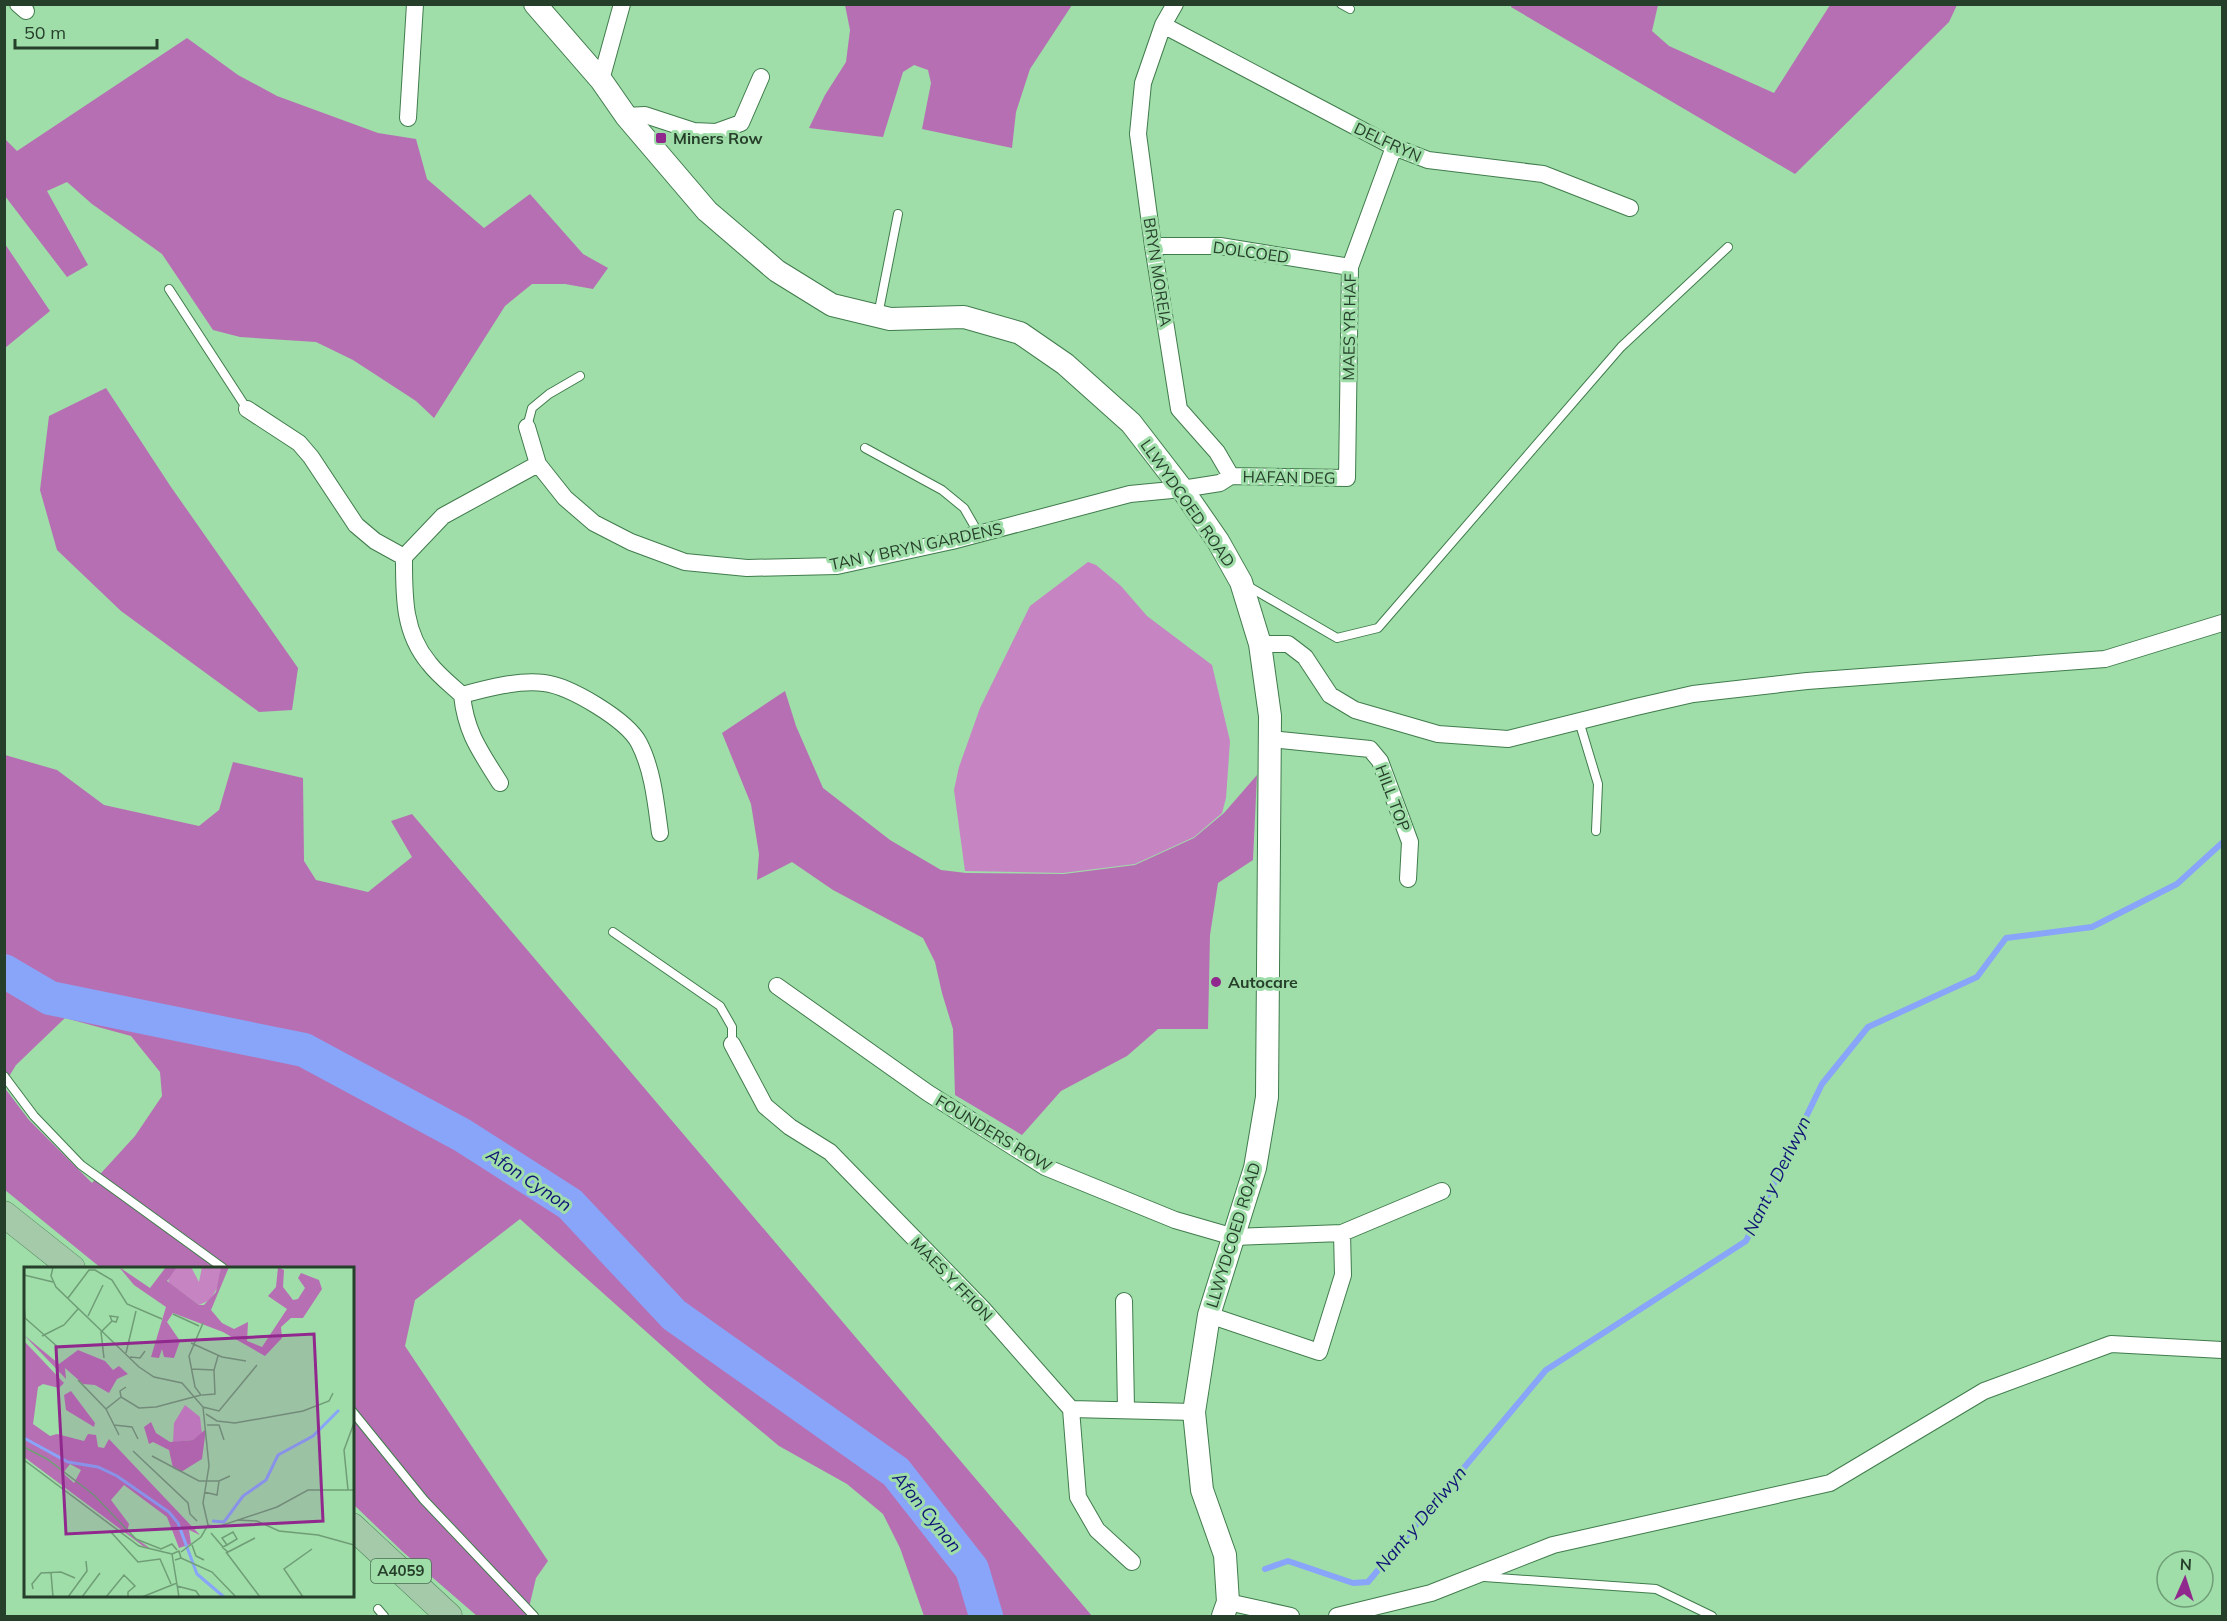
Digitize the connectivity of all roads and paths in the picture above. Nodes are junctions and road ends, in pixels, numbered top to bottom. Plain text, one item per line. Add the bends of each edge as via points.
1 (415, 4) edge
2 (535, 4) edge
3 (622, 4) edge
4 (1175, 4) edge
5 (1163, 25) junction
6 (761, 77) dead end
7 (601, 80) junction
8 (626, 116) junction
9 (408, 118) dead end
10 (1394, 147) junction
11 (1630, 208) dead end
12 (898, 214) dead end
13 (1152, 246) junction
14 (1728, 247) dead end
15 (1350, 267) junction
16 (169, 289) dead end
17 (878, 316) junction
18 (580, 376) dead end
19 (247, 409) joint
20 (527, 427) joint
21 (865, 448) dead end
22 (538, 464) junction
23 (1231, 476) junction
24 (1347, 478) joint
25 (1182, 489) junction
26 (979, 534) junction
27 (404, 557) junction
28 (1241, 582) junction
29 (2223, 623) edge
30 (1260, 644) junction
31 (462, 695) junction
32 (1579, 720) junction
33 (1269, 739) junction
34 (500, 783) dead end
35 (1596, 831) dead end
36 (660, 833) dead end
37 (1408, 879) dead end
38 (613, 932) dead end
39 (777, 986) dead end
40 (732, 1044) joint
41 (4, 1076) edge
42 (1442, 1191) dead end
43 (4, 1214) edge
44 (1342, 1233) junction
45 (1234, 1237) junction
46 (70, 1267) edge
47 (220, 1267) edge
48 (1124, 1301) dead end
49 (1209, 1315) junction
50 (2223, 1350) edge
51 (1071, 1409) junction
52 (1126, 1409) junction
53 (1194, 1412) junction
54 (354, 1413) edge
55 (354, 1528) edge
56 (1132, 1562) dead end
57 (1474, 1576) junction
58 (378, 1609) dead end
59 (1225, 1609) edge
60 (384, 1617) edge
61 (449, 1617) edge
62 (534, 1617) edge
63 (1291, 1617) edge
64 (1337, 1617) edge
65 (1712, 1617) edge

1 - 9 street
2 - 7 main road, LLWYDCOED ROAD
3 - 7 street
4 - 5 street, BRYN MOREIA
5 - 10 street, DELFRYN
5 - 13 street, BRYN MOREIA via 1143,82 1138,134
6 - 8 street via 741,123 716,132 694,131 645,115
7 - 8 main road, LLWYDCOED ROAD
8 - 17 main road, LLWYDCOED ROAD via 707,211 777,272 832,305
10 - 11 street, DELFRYN via 1428,160 1543,174
10 - 15 street, MAES YR HAF
12 - 17 lane
13 - 15 street, DOLCOED via 1220,246
13 - 23 street, BRYN MOREIA via 1179,408 1217,452
14 - 28 lane via 1621,347 1378,628 1337,638
15 - 24 street, MAES YR HAF
16 - 19 lane
17 - 25 main road, LLWYDCOED ROAD via 964,317 1020,333 1065,364 1131,423
18 - 20 lane via 532,408
19 - 27 street via 299,443 356,525
20 - 22 street, TAN Y BRYN GARDENS
21 - 26 lane via 942,490 964,508
22 - 26 street, TAN Y BRYN GARDENS via 565,498 594,523 685,562 747,568 837,566
22 - 27 street via 443,516
23 - 24 street, HAFAN DEG
23 - 25 street via 1220,483
25 - 26 street, TAN Y BRYN GARDENS via 1130,494
25 - 28 main road, LLWYDCOED ROAD
27 - 31 street via 405,609 417,647
28 - 30 main road, LLWYDCOED ROAD
29 - 32 street via 2105,659 1807,681 1693,694
30 - 32 street via 1288,644 1305,657 1330,695 1355,710 1438,734 1508,739
30 - 33 main road, LLWYDCOED ROAD via 1270,716
31 - 34 street via 472,738
31 - 36 street via 515,684 546,683 621,720 639,743 654,791
32 - 35 lane via 1598,784
33 - 37 street, HILL TOP via 1370,749 1380,761 1410,842
33 - 45 main road, LLWYDCOED ROAD via 1267,1097 1255,1168
38 - 40 lane via 720,1006 732,1027
39 - 45 street, FOUNDERS ROW via 928,1093 1045,1167 1175,1220
40 - 51 street, MAES Y FFION via 765,1106 830,1152 982,1308
41 - 47 lane via 34,1116 81,1165
42 - 44 street
43 - 46 main road
44 - 45 street, FOUNDERS ROW
44 - 49 street via 1343,1275 1319,1352
45 - 49 main road, LLWYDCOED ROAD
48 - 52 street
49 - 53 main road, LLWYDCOED ROAD
50 - 57 street via 2111,1344 1984,1391 1830,1483 1553,1545
51 - 52 street
51 - 56 street via 1078,1497 1097,1530
52 - 53 street
53 - 59 main road, LLWYDCOED ROAD via 1202,1490 1225,1555
54 - 62 lane via 424,1500
55 - 61 main road, A4059
57 - 64 street via 1431,1593
57 - 65 lane via 1656,1589
58 - 60 lane
59 - 63 street

